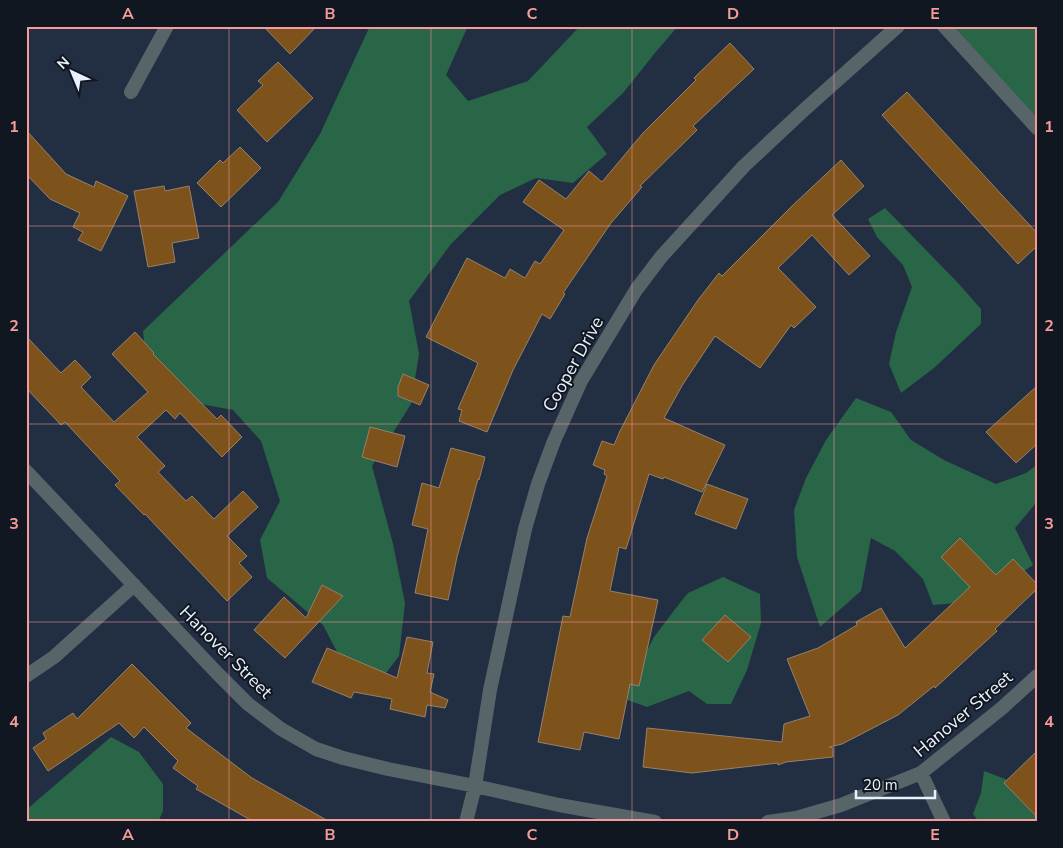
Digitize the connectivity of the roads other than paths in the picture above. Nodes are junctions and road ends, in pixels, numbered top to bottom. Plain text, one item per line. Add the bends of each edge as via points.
1 (167, 26) edge
2 (898, 26) edge
3 (944, 26) edge
4 (131, 92) dead end
5 (1037, 128) edge
6 (26, 471) edge
7 (134, 585) junction
8 (26, 676) edge
9 (1037, 676) edge
10 (921, 773) junction
11 (475, 786) junction
12 (466, 822) edge
13 (655, 822) edge
14 (768, 822) edge
15 (944, 822) edge

1 - 4 street
2 - 11 street, Cooper Drive via 744,166 661,257 636,290 581,381 554,441 526,526 490,690
3 - 5 street
6 - 7 street, Hanover Street
7 - 8 street via 54,657
7 - 11 street, Hanover Street via 248,704 281,729 316,749 343,758
9 - 10 street, Hanover Street
10 - 14 street, Hanover Street via 841,805
10 - 15 street
11 - 12 street, Cooper Drive
11 - 13 street, Hanover Street

